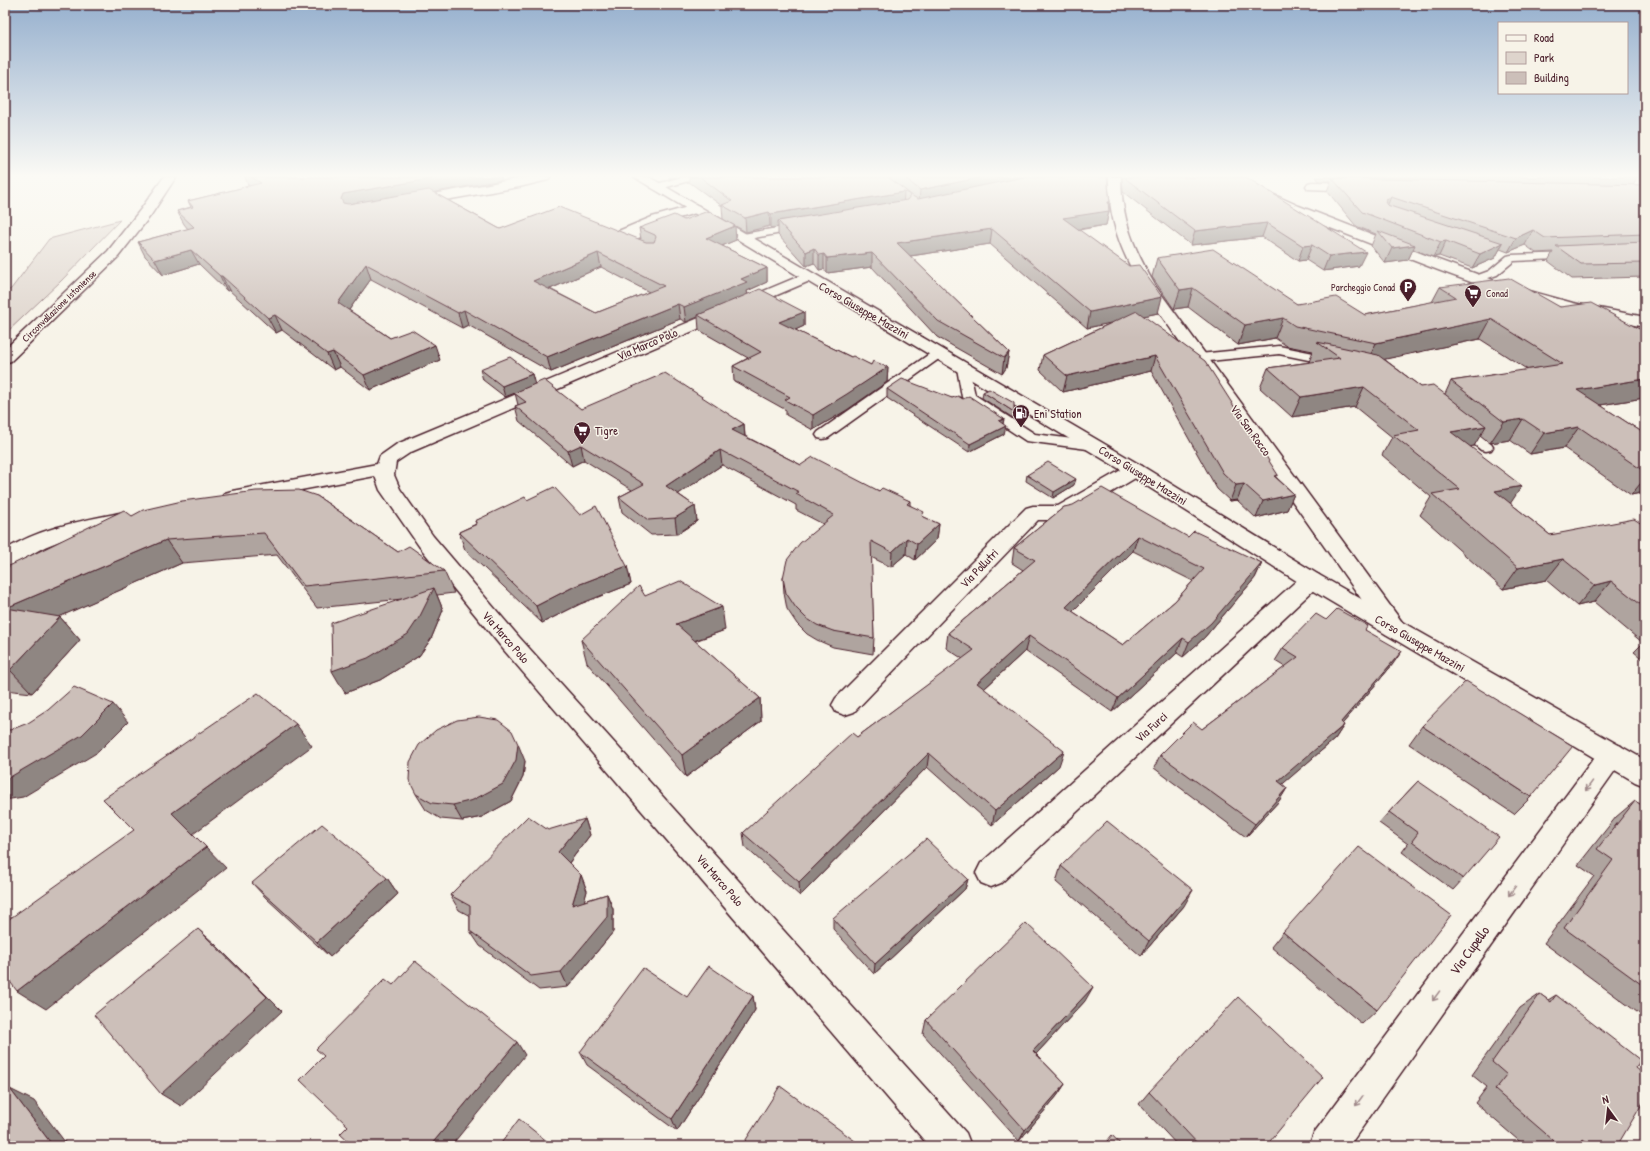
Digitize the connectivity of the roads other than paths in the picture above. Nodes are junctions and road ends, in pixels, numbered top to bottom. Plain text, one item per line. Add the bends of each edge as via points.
1 (131, 231) edge
2 (632, 231) edge
3 (647, 231) edge
4 (732, 231) edge
5 (779, 231) edge
6 (1122, 231) edge
7 (1350, 231) edge
8 (621, 235) edge
9 (743, 237) junction
10 (645, 249) edge
11 (1496, 253) edge
12 (1588, 255) edge
13 (1511, 258) junction
14 (807, 277) junction
15 (1474, 280) junction
16 (1645, 322) edge
17 (939, 353) junction
18 (5, 358) edge
19 (1199, 358) junction
20 (1349, 364) edge
21 (963, 368) junction
22 (1449, 418) edge
23 (823, 435) dead end
24 (1095, 446) junction
25 (1486, 447) dead end
26 (386, 468) junction
27 (1135, 470) junction
28 (216, 500) edge
29 (138, 516) edge
30 (5, 560) edge
31 (1311, 580) junction
32 (1394, 628) junction
33 (845, 704) dead end
34 (1612, 754) junction
35 (1645, 774) edge
36 (991, 873) dead end
37 (953, 1146) edge
38 (1326, 1146) edge

1 - 18 street, Circonvallazione Istoniense via 113,254
2 - 8 street
3 - 10 lane via 624,240
4 - 9 street, Corso Giuseppe Mazzini
5 - 9 lane
6 - 19 street, Via San Rocco via 1136,266 1149,288
7 - 15 street
9 - 14 street, Corso Giuseppe Mazzini
11 - 13 lane
12 - 13 lane
13 - 15 lane via 1493,273
14 - 17 street, Corso Giuseppe Mazzini
14 - 26 street, Via Marco Polo via 404,448 387,460
15 - 16 street via 1573,308
17 - 21 street, Corso Giuseppe Mazzini
17 - 23 lane
19 - 20 lane via 1280,350
19 - 32 street, Via San Rocco
21 - 24 street, Corso Giuseppe Mazzini
21 - 24 lane via 968,397 1031,438
22 - 25 lane
24 - 27 street, Corso Giuseppe Mazzini
26 - 28 street
26 - 37 street, Via Marco Polo via 384,475 390,490 436,553 516,649
27 - 31 street, Corso Giuseppe Mazzini
27 - 33 street, Via Pollutri via 1062,513 1033,513
29 - 30 street via 47,537
31 - 32 street, Corso Giuseppe Mazzini
31 - 36 street, Via Furci
32 - 34 street, Corso Giuseppe Mazzini
34 - 35 street, Corso Giuseppe Mazzini
34 -> 38 street, Via Cupello

